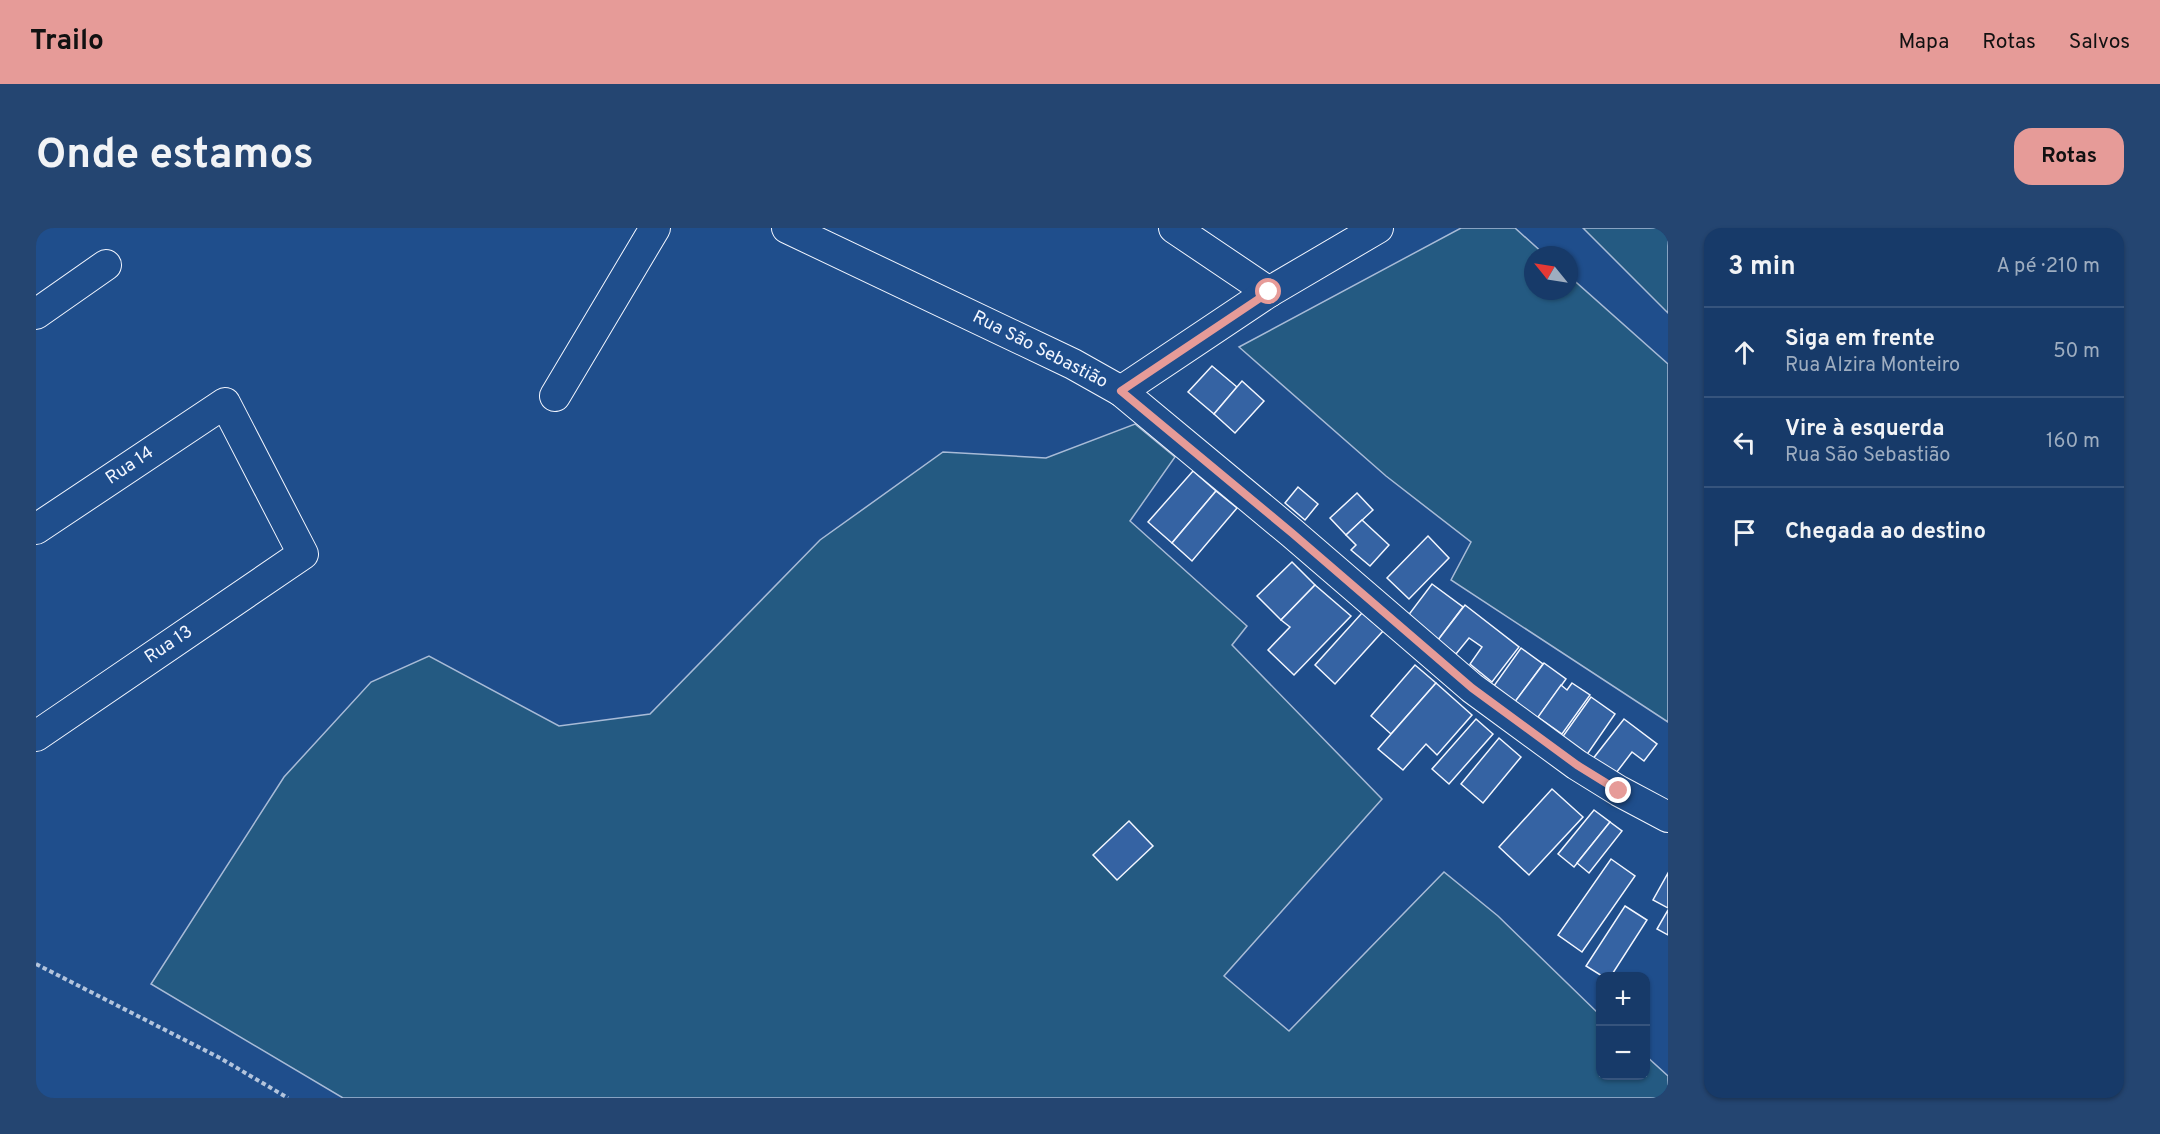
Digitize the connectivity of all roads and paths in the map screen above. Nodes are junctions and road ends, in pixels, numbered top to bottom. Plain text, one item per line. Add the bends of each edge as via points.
1 (655, 228) edge
2 (787, 228) edge
3 (1174, 228) edge
4 (1378, 228) edge
5 (106, 265) dead end
6 (1269, 292) junction
7 (36, 314) edge
8 (1121, 391) junction
9 (555, 396) dead end
10 (36, 529) edge
11 (303, 554) joint
12 (36, 736) edge
13 (1668, 817) edge
14 (36, 964) edge
15 (288, 1098) edge

1 - 9 street
2 - 8 street, Rua São Sebastião via 1074,364
3 - 6 street
4 - 6 street
5 - 7 street
6 - 8 street
8 - 13 street, Rua São Sebastião via 1472,688 1577,765
10 - 11 street, Rua 14 via 225,403
11 - 12 street, Rua 13
14 - 15 path via 220,1058

